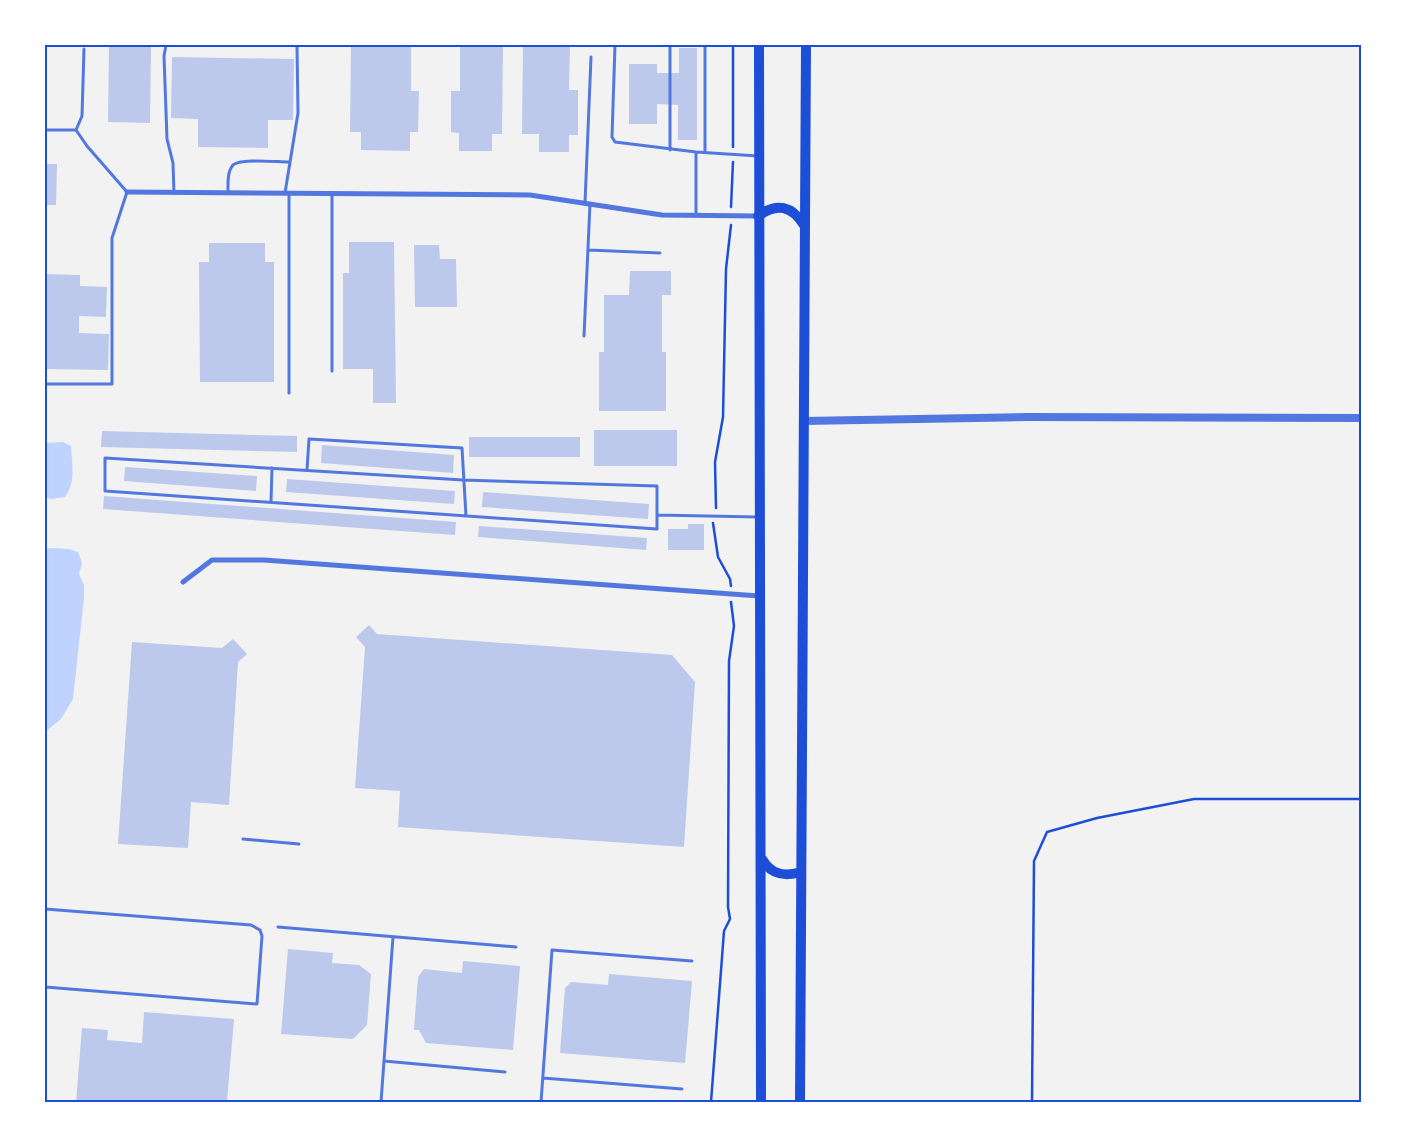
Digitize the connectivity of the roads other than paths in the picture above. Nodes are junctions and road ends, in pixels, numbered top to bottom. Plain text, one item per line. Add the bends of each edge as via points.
1 (166, 45) edge
2 (297, 45) edge
3 (615, 45) edge
4 (670, 45) edge
5 (705, 45) edge
6 (759, 45) edge
7 (806, 45) edge
8 (84, 49) dead end
9 (590, 57) dead end
10 (45, 130) edge
11 (76, 130) junction
12 (670, 150) junction
13 (696, 152) junction
14 (705, 152) junction
15 (758, 156) junction
16 (289, 162) junction
17 (128, 192) junction
18 (174, 193) junction
19 (228, 193) junction
20 (287, 194) junction
21 (332, 194) junction
22 (587, 203) junction
23 (696, 215) junction
24 (758, 216) junction
25 (804, 226) junction
26 (588, 250) junction
27 (660, 253) dead end
28 (584, 336) dead end
29 (332, 371) dead end
30 (45, 384) edge
31 (289, 393) dead end
32 (1361, 418) edge
33 (803, 421) junction
34 (272, 468) junction
35 (307, 470) junction
36 (463, 480) junction
37 (271, 502) junction
38 (657, 515) junction
39 (466, 516) junction
40 (759, 517) junction
41 (183, 582) dead end
42 (759, 596) junction
43 (243, 839) dead end
44 (299, 844) dead end
45 (762, 859) junction
46 (801, 872) junction
47 (45, 909) edge
48 (278, 927) dead end
49 (393, 937) junction
50 (516, 947) dead end
51 (692, 961) dead end
52 (45, 987) edge
53 (384, 1061) junction
54 (505, 1072) dead end
55 (542, 1078) junction
56 (682, 1089) dead end
57 (381, 1102) edge
58 (541, 1102) edge
59 (761, 1102) edge
60 (800, 1102) edge

1 - 18 lane via 167,139 173,163
2 - 16 lane via 298,113
3 - 12 lane via 612,137 619,143
4 - 12 lane
5 - 14 lane
6 - 15 main road
7 - 25 main road
8 - 11 lane via 82,116
9 - 22 lane
10 - 11 lane
11 - 17 lane
12 - 13 lane
13 - 14 lane
13 - 23 lane
14 - 15 lane
15 - 24 main road
16 - 19 lane via 241,161 229,172
16 - 20 lane
17 - 18 street
17 - 30 lane via 112,238 112,384
18 - 19 street
19 - 20 street
20 - 21 street
20 - 31 lane
21 - 22 street via 522,195
21 - 29 lane
22 - 23 street via 662,215
22 - 26 lane
23 - 24 street
24 - 25 main road via 774,207 783,207 792,210
24 - 40 main road
25 - 33 main road
26 - 27 lane
26 - 28 lane
32 - 33 street via 1027,417
33 - 46 main road
34 - 35 lane
34 - 37 lane
34 - 37 lane via 105,458 105,491
35 - 36 lane
35 - 36 lane via 309,439 462,448
36 - 38 lane via 657,486
36 - 39 lane
37 - 39 lane
38 - 39 lane via 657,529
38 - 40 lane
40 - 42 main road
41 - 42 street via 212,560 264,560
42 - 45 main road
43 - 44 lane
45 - 46 main road via 778,874
45 - 59 main road
46 - 60 main road
47 - 52 lane via 251,925 260,930 262,936 257,1004
48 - 49 lane
49 - 50 lane
49 - 53 lane
51 - 55 lane via 552,950
53 - 54 lane
53 - 57 lane
55 - 56 lane
55 - 58 lane

